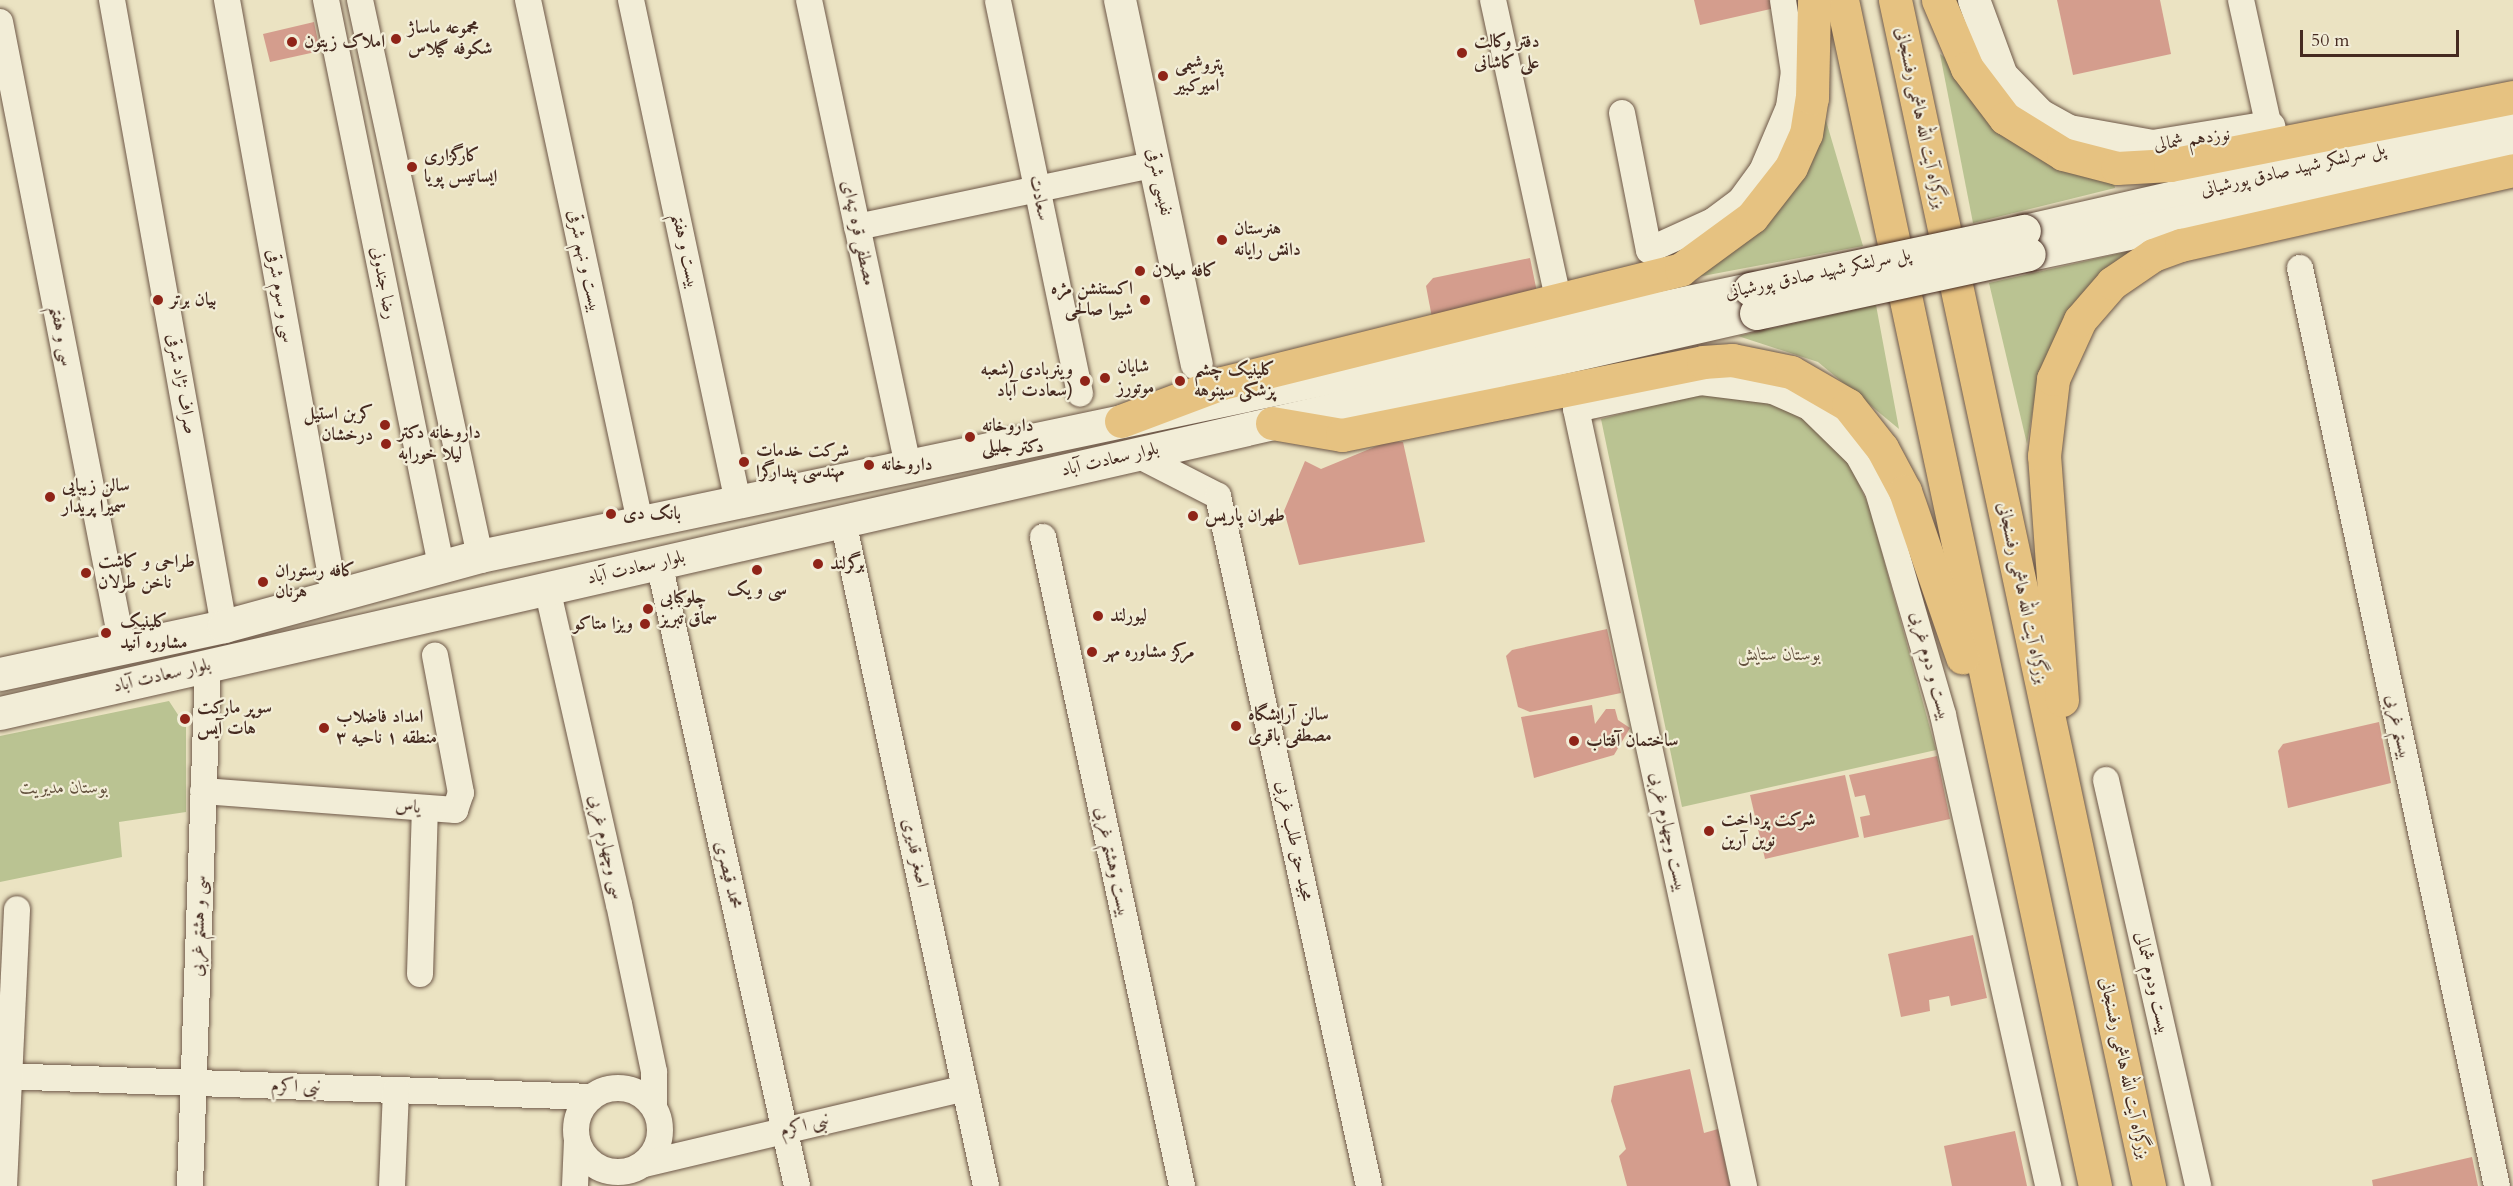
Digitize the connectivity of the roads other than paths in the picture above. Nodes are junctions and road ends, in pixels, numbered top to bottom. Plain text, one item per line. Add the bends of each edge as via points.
1 (112, 0) edge
2 (227, 0) edge
3 (326, 0) edge
4 (360, 0) edge
5 (528, 0) edge
6 (631, 0) edge
7 (809, 0) edge
8 (1120, 0) edge
9 (1493, 0) edge
10 (1783, 0) edge
11 (1814, 0) edge
12 (1842, 0) edge
13 (1895, 0) edge
14 (1938, 0) edge
15 (1974, 0) edge
16 (2241, 0) edge
17 (998, 1) edge
18 (0, 22) edge
19 (370, 48) junction
20 (337, 55) junction
21 (2513, 97) edge
22 (1622, 113) dead end
23 (2513, 120) edge
24 (2269, 128) joint
25 (2513, 152) edge
26 (1155, 164) junction
27 (2513, 170) edge
28 (1037, 189) junction
29 (857, 227) junction
30 (2027, 243) junction
31 (2300, 268) dead end
32 (1555, 285) dead end
33 (1753, 301) junction
34 (1197, 364) dead end
35 (1080, 394) dead end
36 (1576, 409) joint
37 (1121, 421) junction
38 (1272, 423) junction
39 (1136, 454) junction
40 (908, 466) junction
41 (738, 502) junction
42 (843, 521) junction
43 (640, 522) junction
44 (1043, 537) dead end
45 (480, 556) junction
46 (659, 563) junction
47 (441, 565) junction
48 (547, 588) junction
49 (342, 591) junction
50 (224, 626) junction
51 (362, 630) junction
52 (123, 650) junction
53 (435, 655) dead end
54 (208, 666) junction
55 (0, 674) edge
56 (0, 713) edge
57 (2002, 760) junction
58 (2106, 780) dead end
59 (203, 791) junction
60 (425, 808) junction
61 (2070, 813) junction
62 (17, 909) dead end
63 (420, 974) dead end
64 (5, 1076) edge
65 (194, 1083) junction
66 (965, 1088) junction
67 (396, 1090) junction
68 (592, 1097) junction
69 (654, 1107) junction
70 (785, 1131) junction
71 (577, 1140) junction
72 (644, 1164) junction
73 (621, 1179) edge
74 (4, 1186) edge
75 (190, 1186) edge
76 (392, 1186) edge
77 (575, 1186) edge
78 (798, 1186) edge
79 (986, 1186) edge
80 (1182, 1186) edge
81 (1369, 1186) edge
82 (1744, 1186) edge
83 (2048, 1186) edge
84 (2096, 1186) edge
85 (2150, 1186) edge
86 (2198, 1186) edge
87 (2497, 1186) edge

1 - 50 street, صراف‌ نژاد شرقی
2 - 49 street, سی و سوم شرقی
3 - 20 street, رضا جندونی
4 - 19 street, رضا جندونی
5 - 43 street, بیست و نهم شرقی
6 - 41 street, بیست و هفتم
7 - 29 street, مصطفی قره تپه‌ای
8 - 26 street, نفیسی شرقی
9 - 32 street
10 - 22 street via 1794,73 1789,107 1762,171 1740,201 1713,222 1649,250
11 - 37 highway via 1812,98 1806,134 1791,167 1752,217 1681,269 1222,383
12 - 57 highway
13 - 61 highway, بزرگراه آیت الله هاشمی رفسنجانی
14 - 21 highway via 1967,68 2005,118 2055,151 2117,168 2170,165
15 - 24 street, نوزدهم شمالی via 2002,76 2040,115 2069,130 2153,146
16 - 24 street
17 - 28 street, سعادت
18 - 52 street, سی و هفتم
19 - 20 street
19 - 45 street, رضا جندونی
20 - 47 street, رضا جندونی
23 - 30 main road, پل سرلشکر شهید صادق پورشیانی
25 - 30 main road, پل سرلشکر شهید صادق پورشیانی
26 - 28 street
26 - 34 street, نفیسی شرقی
27 - 61 highway via 2181,245 2153,255 2112,283 2080,320 2054,379 2044,456
28 - 29 street
28 - 35 street, سعادت
29 - 40 street, مصطفی قره تپه‌ای
30 - 33 main road, پل سرلشکر شهید صادق پورشیانی, bridge
31 - 87 street, بیستم غربی
33 - 37 main road, پل سرلشکر شهید صادق پورشیانی
33 - 38 main road, پل سرلشکر شهید صادق پورشیانی
36 - 82 street, بیست وچهارم غربی
36 - 83 street, بیست و دوم غربی via 1701,382 1730,382 1773,391 1809,407 1858,455 1894,537 1943,715
37 - 40 main road, بلوار سعادت آباد
38 - 39 main road, بلوار سعادت آباد
38 - 57 highway via 1342,435 1703,362 1732,360 1791,372 1848,405 1893,466
39 - 42 main road, بلوار سعادت آباد
39 - 81 street, مجید حق طلب غربی via 1218,496
40 - 41 main road, بلوار سعادت آباد
41 - 43 main road, بلوار سعادت آباد
42 - 46 main road, بلوار سعادت آباد
42 - 66 street, اصغر قدیری
43 - 45 main road, بلوار سعادت آباد
44 - 80 street, بیست وهشتم غربی
45 - 47 main road, بلوار سعادت آباد
46 - 48 main road, بلوار سعادت آباد
46 - 70 street, محمد قیصری
47 - 49 main road, بلوار سعادت آباد
48 - 51 main road, بلوار سعادت آباد
48 - 69 street, سی وچهارم غربی via 622,915 654,1072
49 - 50 main road, بلوار سعادت آباد
49 - 51 main road
50 - 52 main road, بلوار سعادت آباد
51 - 54 main road, بلوار سعادت آباد
52 - 55 main road, بلوار سعادت آباد
53 - 60 street, یاس via 461,793 454,810
54 - 56 main road, بلوار سعادت آباد
54 - 59 street, سی و هشتم غربی
57 - 84 highway
58 - 86 street, بیست ودوم شمالی
59 - 60 street, یاس
59 - 65 street, سی و هشتم غربی
60 - 63 street
61 - 85 highway, بزرگراه آیت الله هاشمی رفسنجانی
62 - 64 street
64 - 65 street, نبی اکرم
64 - 74 street
65 - 67 street, نبی اکرم
65 - 75 street, سی و هشتم غربی
66 - 70 street, نبی اکرم
66 - 79 street, اصغر قدیری
67 - 68 street, نبی اکرم
67 - 76 street
68 - 69 street via 622,1088
68 - 71 street via 580,1112
69 - 72 street via 658,1142
70 - 72 street, نبی اکرم
70 - 78 street, محمد قیصری
71 - 73 street via 593,1164
71 - 77 street
72 - 73 street

